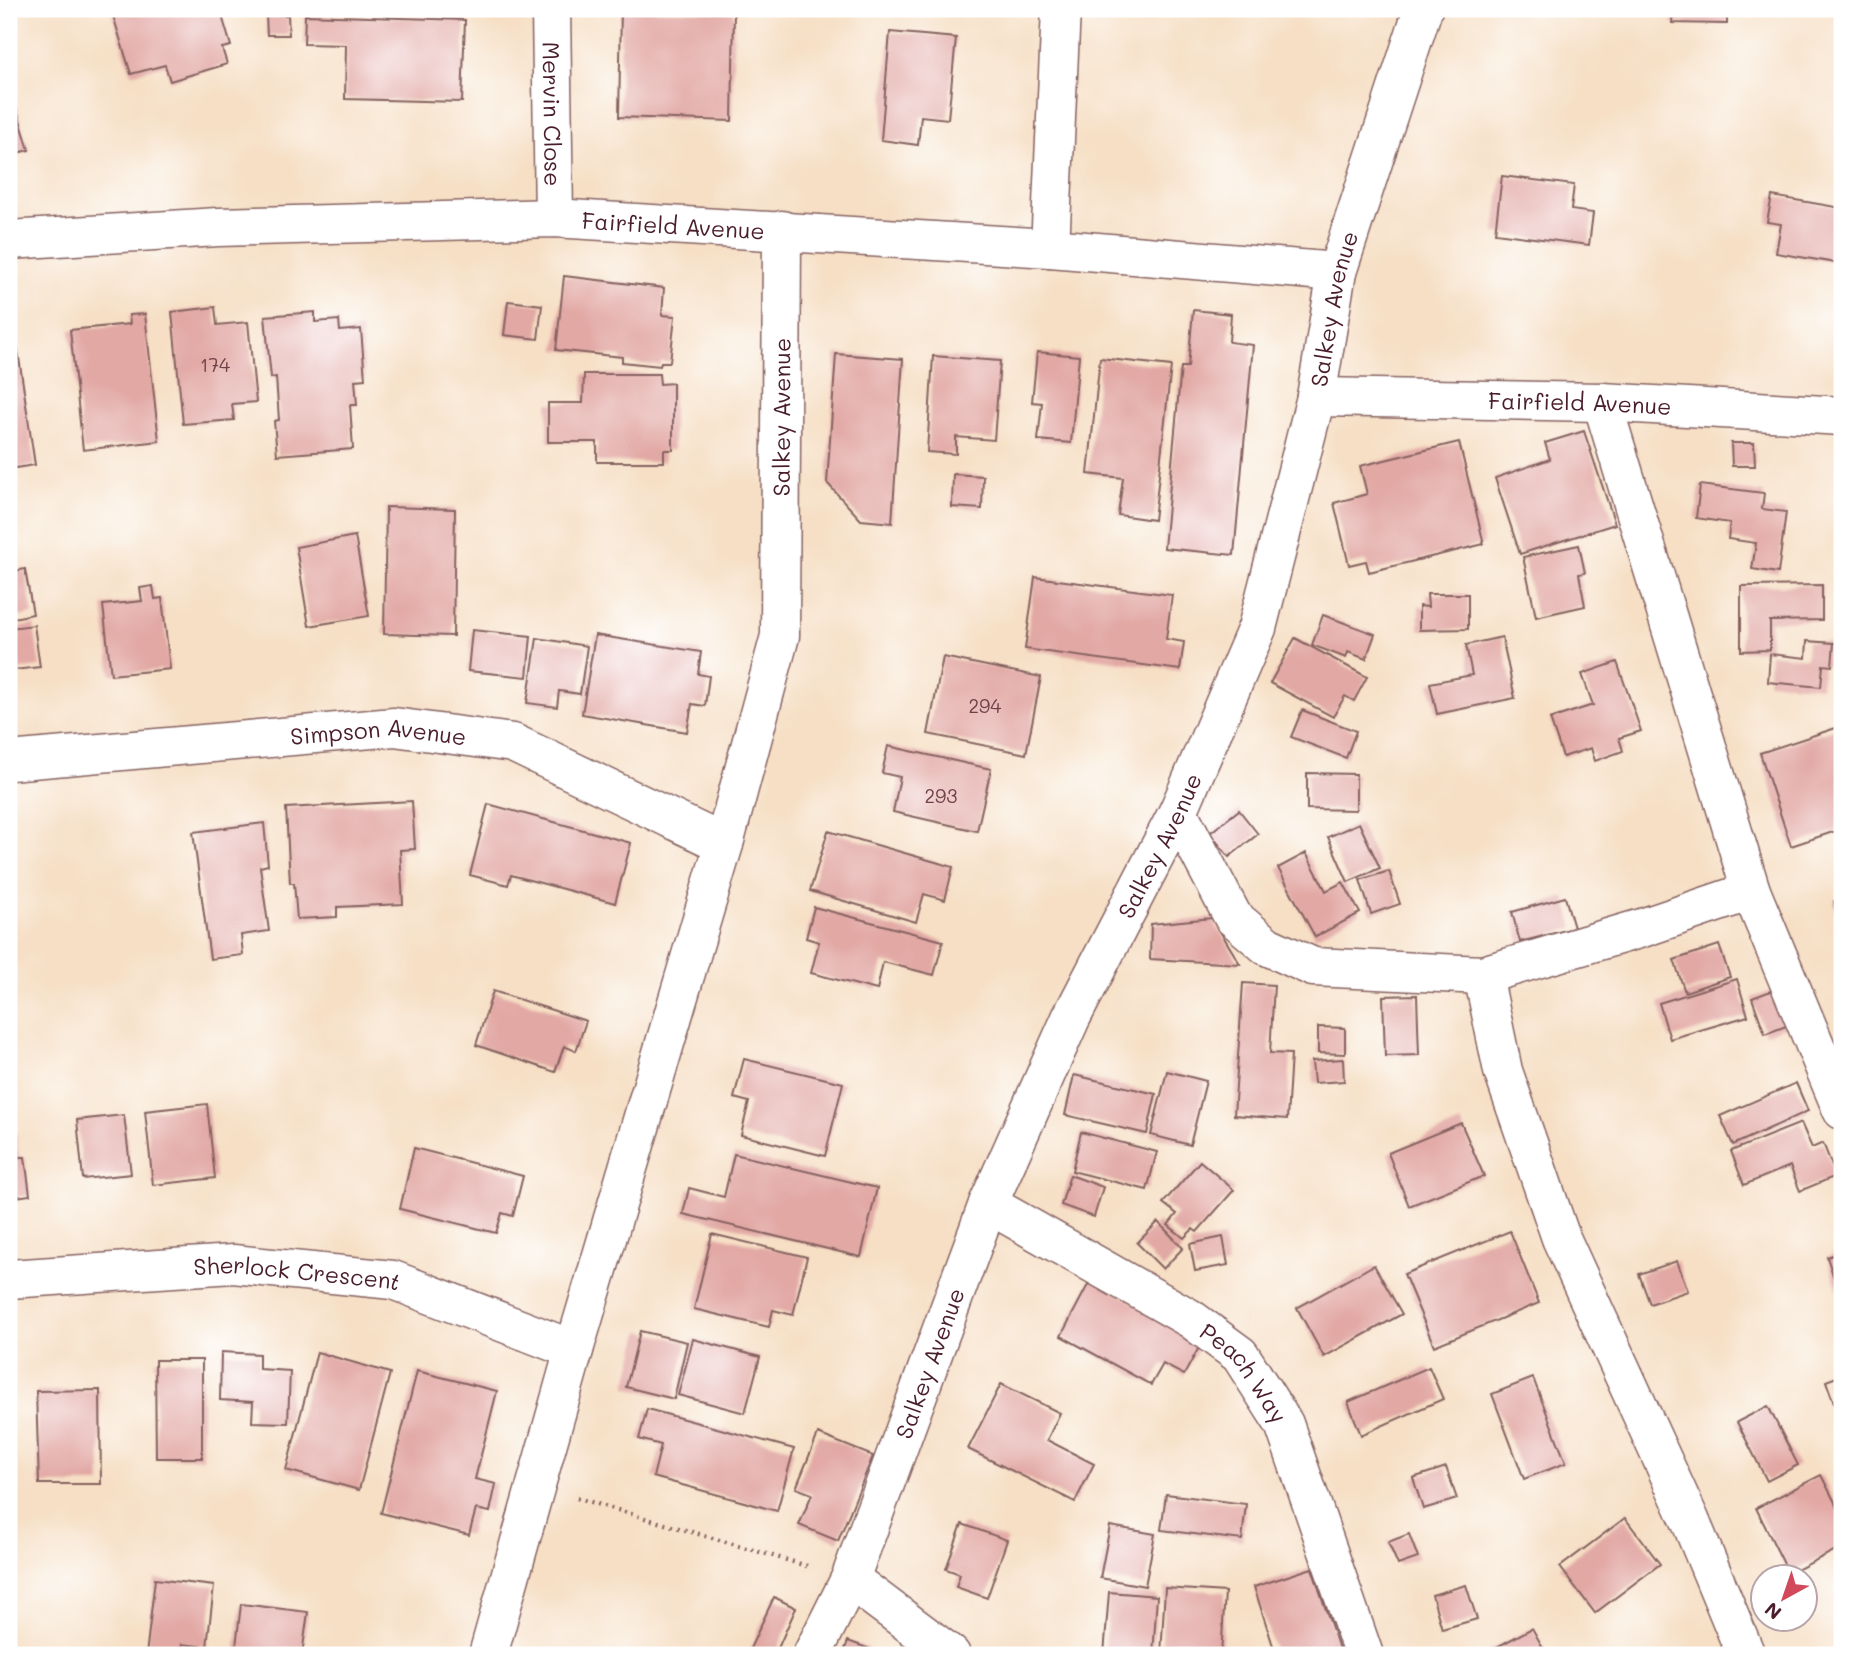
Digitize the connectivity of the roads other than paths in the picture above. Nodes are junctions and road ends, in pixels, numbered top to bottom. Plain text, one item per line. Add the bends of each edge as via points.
1 (551, 9) edge
2 (1061, 9) edge
3 (1423, 9) edge
4 (554, 218) junction
5 (782, 230) junction
6 (9, 240) edge
7 (1050, 248) junction
8 (1337, 272) junction
9 (1316, 397) junction
10 (1602, 402) junction
11 (1842, 416) edge
12 (9, 761) edge
13 (1178, 812) junction
14 (724, 844) junction
15 (1751, 891) junction
16 (1483, 975) junction
17 (1842, 1110) edge
18 (988, 1204) junction
19 (9, 1279) edge
20 (574, 1350) junction
21 (850, 1580) junction
22 (488, 1655) edge
23 (812, 1655) edge
24 (951, 1655) edge
25 (1364, 1655) edge
26 (1746, 1655) edge

1 - 4 street, Mervin Close
2 - 7 street
3 - 8 street, Salkey Avenue
4 - 5 street, Fairfield Avenue
4 - 6 street, Fairfield Avenue via 218,228
5 - 7 street, Fairfield Avenue
5 - 14 street, Salkey Avenue via 780,636
7 - 8 street, Fairfield Avenue
8 - 9 street, Salkey Avenue
9 - 10 street, Fairfield Avenue
9 - 13 street, Salkey Avenue via 1257,628
10 - 11 street, Fairfield Avenue
10 - 15 street
12 - 14 street, Simpson Avenue via 394,727 513,743
13 - 16 street via 1233,917 1267,946 1312,967
13 - 18 street, Salkey Avenue via 1071,1018
14 - 20 street, Salkey Avenue
15 - 16 street
15 - 17 street
16 - 26 street via 1503,1071 1561,1238 1690,1520
18 - 21 street, Salkey Avenue
18 - 25 street, Peach Way via 1191,1319 1240,1355 1284,1424
19 - 20 street, Sherlock Crescent via 233,1264 393,1280
20 - 22 street, Salkey Avenue
21 - 23 street, Salkey Avenue
21 - 24 street

